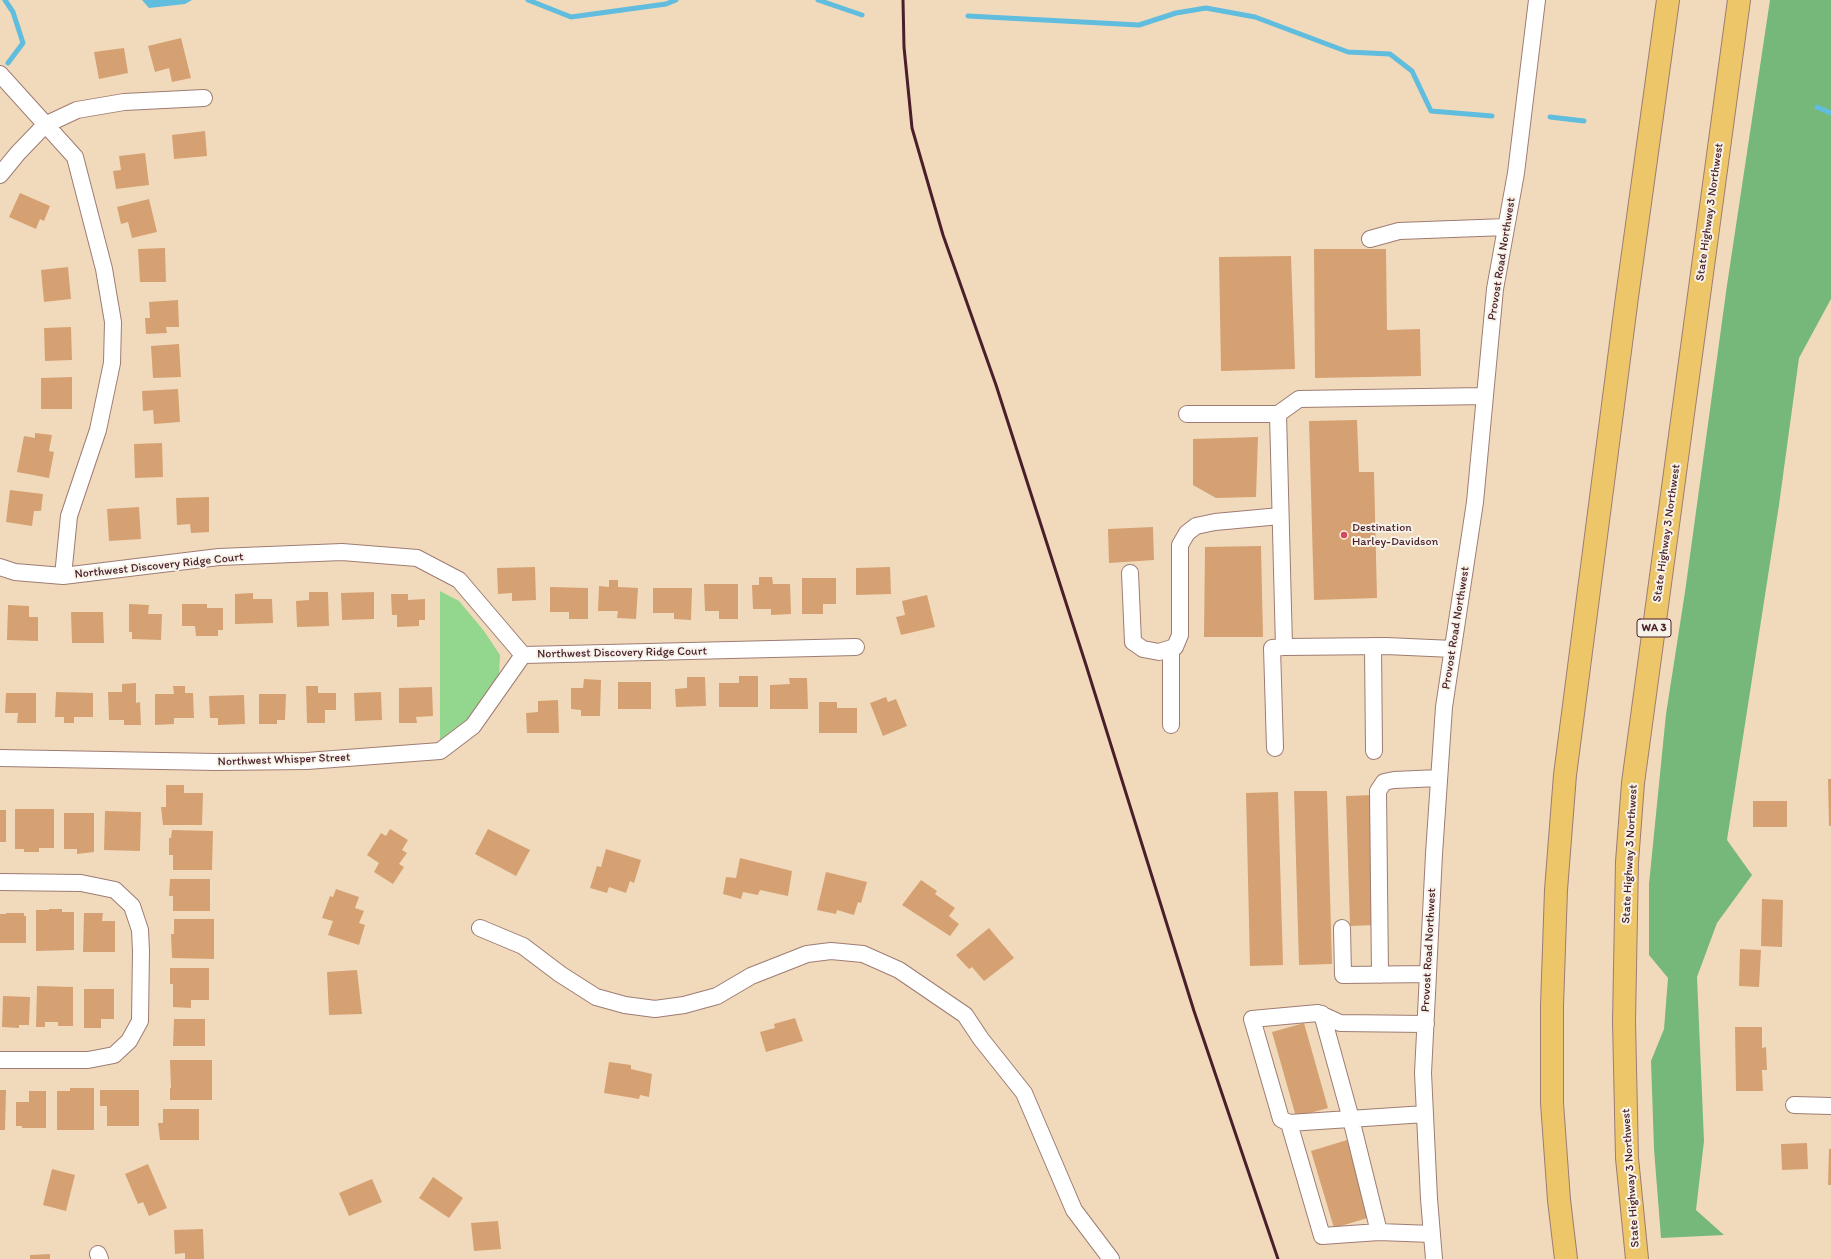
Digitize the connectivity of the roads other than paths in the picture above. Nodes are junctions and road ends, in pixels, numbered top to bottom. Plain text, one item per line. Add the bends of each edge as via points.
1 (1537, 0) edge
2 (1668, 0) edge
3 (1739, 0) edge
4 (0, 74) edge
5 (204, 98) dead end
6 (45, 125) junction
7 (0, 175) edge
8 (1506, 227) junction
9 (1370, 239) dead end
10 (1485, 396) junction
11 (1187, 414) dead end
12 (1278, 414) junction
13 (1280, 516) junction
14 (0, 567) edge
15 (1130, 573) dead end
16 (63, 576) junction
17 (1373, 646) junction
18 (856, 647) dead end
19 (1284, 647) junction
20 (1171, 648) junction
21 (1453, 649) junction
22 (523, 655) junction
23 (1171, 725) dead end
24 (1275, 748) dead end
25 (1374, 751) dead end
26 (0, 758) edge
27 (1439, 778) junction
28 (0, 882) edge
29 (480, 928) dead end
30 (1342, 928) dead end
31 (1428, 974) junction
32 (1380, 975) junction
33 (1322, 1014) junction
34 (1426, 1024) junction
35 (0, 1060) edge
36 (1794, 1105) dead end
37 (1831, 1106) edge
38 (1425, 1114) junction
39 (1351, 1119) junction
40 (1289, 1123) junction
41 (1379, 1232) junction
42 (1432, 1234) junction
43 (1111, 1259) edge
44 (1434, 1259) edge
45 (1566, 1259) edge
46 (1637, 1259) edge

1 - 8 street, Provost Road Northwest via 1516,173
2 - 45 highway via 1565,775 1556,890 1552,1103
3 - 46 highway, State Highway 3 Northwest / WA 3 via 1633,782 1627,862 1624,1021 1627,1158
4 - 6 street
5 - 6 street via 124,102 77,110
6 - 7 street
6 - 16 street via 75,157 103,261 113,322 112,363 98,430 69,516
8 - 9 street via 1399,231
8 - 10 street, Provost Road Northwest via 1495,289
10 - 12 street via 1299,399
10 - 21 street, Provost Road Northwest via 1475,502
11 - 12 street
12 - 13 street
13 - 19 street
13 - 20 street via 1215,522 1196,526 1187,533 1180,545 1180,635 1175,647
14 - 16 street, Northwest Discovery Ridge Court via 15,572
15 - 20 street via 1133,642 1143,649 1159,652
16 - 22 street, Northwest Discovery Ridge Court via 219,557 342,552 417,558 459,580
17 - 19 street
17 - 21 street
17 - 25 street
18 - 22 street, Northwest Discovery Ridge Court
19 - 24 street via 1272,648
20 - 23 street
21 - 27 street, Provost Road Northwest via 1444,707
22 - 26 street, Northwest Whisper Street via 473,726 440,751 307,761
27 - 31 street, Provost Road Northwest
27 - 32 street via 1384,782 1378,791
28 - 35 street via 81,883 115,890 132,906 140,930 141,951 140,1021 128,1041 114,1055 88,1060
29 - 43 street via 523,946 596,997 625,1005 655,1009 684,1005 717,996 751,976 807,954 831,951 863,954 899,970 964,1015 1024,1093 1074,1210
30 - 32 street via 1343,975
31 - 32 street
31 - 34 street, Provost Road Northwest
33 - 34 street via 1340,1023
33 - 39 street
33 - 40 street via 1252,1019 1281,1119
34 - 38 street, Provost Road Northwest via 1423,1073
36 - 37 street
38 - 39 street
38 - 42 street, Provost Road Northwest
39 - 40 street
39 - 41 street
40 - 41 street via 1322,1236
41 - 42 street
42 - 44 street, Provost Road Northwest

